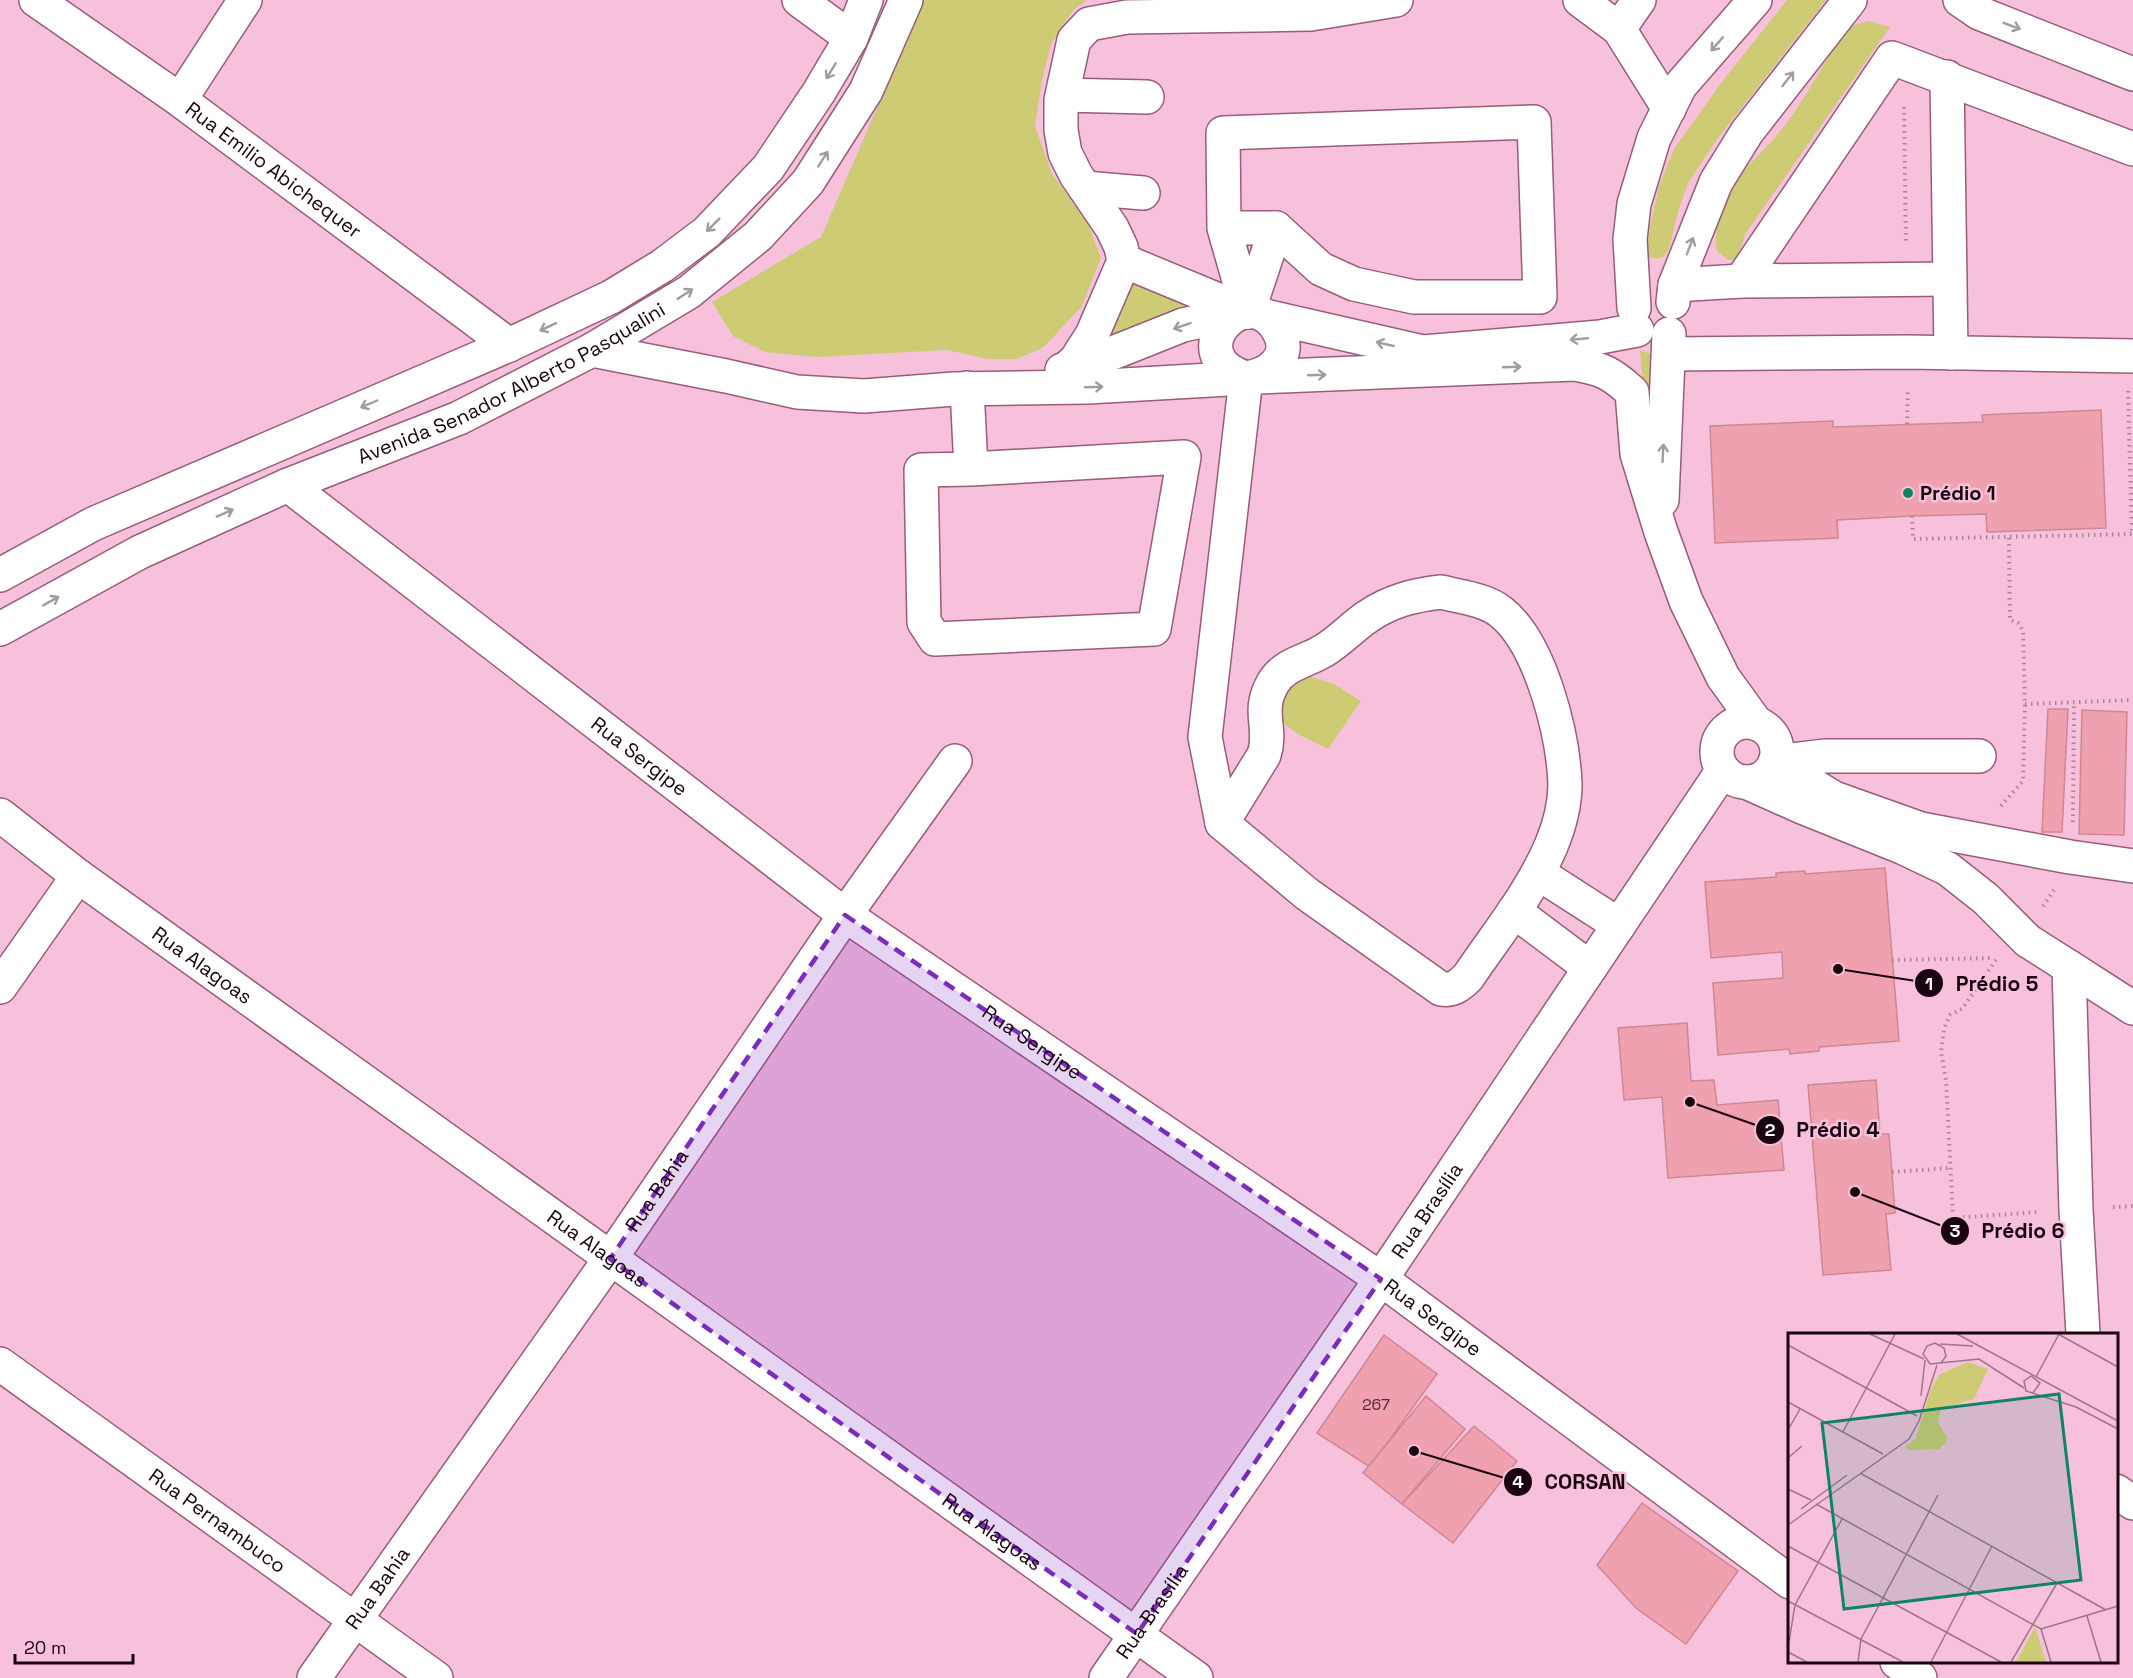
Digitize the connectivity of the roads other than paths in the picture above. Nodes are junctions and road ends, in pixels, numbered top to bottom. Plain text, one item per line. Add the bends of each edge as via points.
1 (36, 0) edge
2 (245, 0) edge
3 (799, 0) edge
4 (866, 0) edge
5 (906, 0) edge
6 (1396, 0) edge
7 (1580, 0) edge
8 (1639, 0) edge
9 (1755, 0) edge
10 (1850, 0) edge
11 (1960, 0) edge
12 (1619, 29) junction
13 (851, 38) junction
14 (2133, 74) edge
15 (1947, 77) junction
16 (1063, 95) junction
17 (1147, 97) dead end
18 (180, 100) junction
19 (1669, 108) junction
20 (2133, 149) edge
21 (1085, 188) junction
22 (1143, 193) dead end
23 (1224, 228) junction
24 (1276, 228) junction
25 (1124, 261) junction
26 (1949, 279) junction
27 (1740, 281) junction
28 (1251, 314) junction
29 (1635, 319) junction
30 (1671, 319) junction
31 (509, 345) junction
32 (592, 350) junction
33 (1951, 353) junction
34 (2133, 356) edge
35 (1067, 368) junction
36 (1252, 378) junction
37 (980, 388) junction
38 (971, 469) junction
39 (288, 485) junction
40 (1661, 532) junction
41 (0, 575) edge
42 (0, 629) edge
43 (1723, 677) junction
44 (1757, 724) junction
45 (1722, 733) junction
46 (1979, 756) dead end
47 (955, 762) dead end
48 (1775, 762) junction
49 (1735, 776) junction
50 (0, 815) edge
51 (1222, 823) junction
52 (2133, 866) edge
53 (1538, 873) junction
54 (78, 876) junction
55 (1514, 911) junction
56 (845, 915) junction
57 (1619, 925) junction
58 (2069, 967) junction
59 (1590, 969) junction
60 (0, 987) edge
61 (2133, 1008) edge
62 (610, 1259) junction
63 (1381, 1279) junction
64 (2083, 1333) edge
65 (0, 1364) edge
66 (2118, 1492) edge
67 (2133, 1503) edge
68 (1788, 1581) edge
69 (354, 1620) junction
70 (1137, 1634) junction
71 (314, 1678) edge
72 (436, 1678) edge
73 (1106, 1678) edge
74 (1196, 1678) edge

1 - 18 street, Rua Emilio Abichequer
2 - 18 street
3 - 13 street
4 - 13 street, Avenida Senador Alberto Pasqualini
32 -> 5 street, Avenida Senador Alberto Pasqualini via 689,292 758,236 808,182 866,91
6 - 16 street via 1311,14 1127,17 1089,24 1074,40
7 - 12 street
8 - 12 street
9 -> 19 street via 1680,86
30 -> 10 street via 1716,182 1747,132
11 -> 14 street via 1979,13
12 - 19 street
13 -> 31 street, Avenida Senador Alberto Pasqualini via 768,168 707,232 663,266 611,297
15 - 20 street
15 - 26 street
15 - 27 street via 1892,58
16 - 17 street
16 - 21 street via 1061,130 1065,153
18 - 31 street, Rua Emilio Abichequer
19 - 29 street via 1654,138 1634,204 1630,239
21 - 22 street
21 - 25 street via 1112,228
23 - 24 street
23 - 24 street via 1223,134 1534,122 1540,297 1414,297 1354,284 1321,269
23 - 28 street
24 - 28 street
25 - 28 street
25 - 35 street via 1092,335
26 - 27 street
26 - 33 street
27 - 30 street
29 -> 28 street via 1600,337 1424,352
28 -> 35 street via 1183,325
28 - 36 street via 1275,324 1283,342 1278,361 1270,371
28 - 36 street via 1228,319 1216,341 1223,366 1233,374
29 - 30 street via 1641,298 1652,293 1663,295
30 - 33 street
40 -> 30 street
31 -> 41 street, Avenida Senador Alberto Pasqualini via 93,524
32 - 37 street via 797,392 864,396
32 - 39 street, Avenida Senador Alberto Pasqualini via 459,418
33 - 34 street
35 - 37 street
37 -> 36 street
36 -> 40 street via 1575,364 1595,367 1613,375 1632,392 1637,454
36 - 51 street via 1205,737
37 - 38 street
38 - 38 street via 921,470 924,622 935,639 1154,628 1184,457
42 -> 39 street, Avenida Senador Alberto Pasqualini via 140,552
39 - 56 street, Rua Sergipe
40 - 43 street via 1686,601
43 - 44 street
43 - 45 street
44 - 45 street via 1738,723
44 - 48 street via 1772,735
45 - 49 street via 1717,752
46 - 48 street via 1825,756
47 - 56 street, Rua Bahia
48 - 49 street via 1764,777
48 - 52 street via 1834,798 1921,829
49 - 57 street, Rua Brasília
49 - 58 street via 1948,869 1986,899 2028,941
50 - 54 street, Rua Alagoas
51 - 53 street via 1264,755 1268,743 1265,707 1281,672 1323,651 1392,602 1441,592 1500,611 1518,629 1544,682 1558,732 1565,784 1562,814
51 - 55 street via 1307,894 1441,989 1453,988 1468,977
53 - 55 street
53 - 57 street
54 - 60 street
54 - 62 street, Rua Alagoas
55 - 59 street
56 - 62 street, Rua Bahia
56 - 63 street, Rua Sergipe
57 - 59 street, Rua Brasília
58 - 61 street
58 - 64 street
59 - 63 street, Rua Brasília
62 - 69 street, Rua Bahia
62 - 70 street, Rua Alagoas
63 - 68 street, Rua Sergipe
63 - 70 street, Rua Brasília
65 - 69 street, Rua Pernambuco
66 - 67 street
69 - 71 street, Rua Bahia
69 - 72 street, Rua Pernambuco
70 - 73 street, Rua Brasília
70 - 74 street, Rua Alagoas

